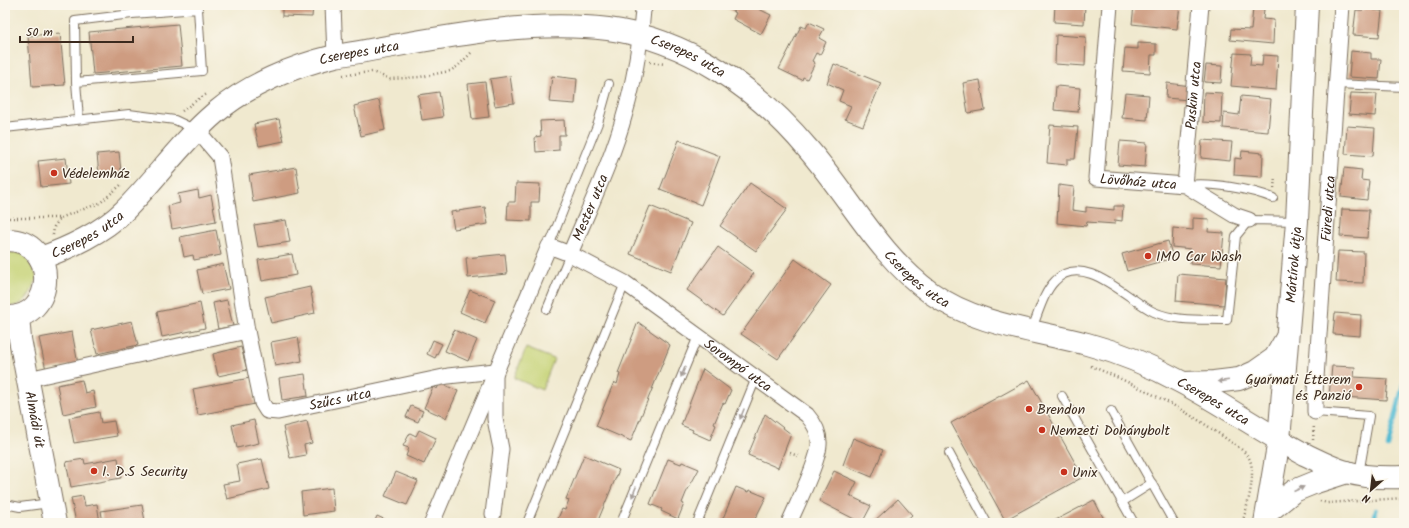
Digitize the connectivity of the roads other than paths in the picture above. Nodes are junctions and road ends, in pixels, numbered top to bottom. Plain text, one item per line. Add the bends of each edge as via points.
1 (333, 5) edge
2 (646, 5) edge
3 (1110, 5) edge
4 (1201, 5) edge
5 (1307, 5) edge
6 (1342, 5) edge
7 (640, 36) junction
8 (338, 65) junction
9 (76, 82) junction
10 (609, 84) dead end
11 (1336, 84) junction
12 (1404, 87) edge
13 (79, 119) junction
14 (5, 128) edge
15 (197, 130) junction
16 (1185, 186) junction
17 (1273, 198) dead end
18 (1249, 220) junction
19 (1297, 221) junction
20 (5, 239) edge
21 (549, 246) junction
22 (570, 254) junction
23 (40, 258) junction
24 (625, 283) junction
25 (547, 309) dead end
26 (12, 316) edge
27 (247, 331) junction
28 (1031, 331) junction
29 (698, 336) junction
30 (1286, 338) junction
31 (495, 371) junction
32 (756, 378) junction
33 (28, 379) junction
34 (1183, 383) junction
35 (1062, 396) dead end
36 (1111, 411) dead end
37 (1314, 416) joint
38 (1279, 440) junction
39 (949, 453) dead end
40 (1359, 474) junction
41 (1402, 477) edge
42 (1152, 483) junction
43 (1122, 502) junction
44 (5, 504) edge
45 (53, 513) edge
46 (493, 514) dead end
47 (1266, 517) edge
48 (794, 521) edge
49 (432, 523) edge
50 (526, 523) edge
51 (621, 523) edge
52 (697, 523) edge
53 (987, 523) edge
54 (1134, 523) edge
55 (1174, 523) edge

1 - 8 street
2 - 7 street, Mester utca
3 - 16 street, Lövőház utca via 1096,178
4 - 16 street, Puskin utca
5 - 19 street, Mártírok útja
6 - 11 street, Füredi utca
7 - 8 street, Cserepes utca via 609,29 574,27 494,30
7 - 22 street, Mester utca via 631,90 618,135
7 - 28 street, Cserepes utca via 705,62 759,100 784,122 810,150 888,253 932,294 962,310 1000,324
8 - 15 street, Cserepes utca via 317,60 262,83 216,112
9 - 9 lane via 202,71 198,9 75,21
9 - 13 lane
10 - 21 lane via 598,123
11 - 12 lane
11 - 37 street, Füredi utca
13 - 14 lane
13 - 15 lane via 142,115 175,120
15 - 23 street, Cserepes utca via 124,212 66,248
15 - 27 street, Szűcs utca via 220,157
16 - 17 lane via 1201,183 1262,193
16 - 18 street, Lövőház utca via 1234,215
18 - 19 lane
18 - 28 lane via 1236,236 1227,320 1170,318 1153,311 1097,276 1082,271 1068,272 1055,280
19 - 30 street, Mártírok útja
20 - 23 street via 24,243
21 - 22 street, Mester utca
21 - 31 street
22 - 24 street, Sorompó utca
22 - 25 lane
23 - 26 street via 46,276 42,296 32,308
24 - 29 street, Sorompó utca
24 - 50 lane
26 - 33 street, Almádi út via 20,339
27 - 31 street, Szűcs utca via 262,403 267,412 278,412 448,376
27 - 33 street
28 - 34 street, Cserepes utca via 1124,355
29 - 32 street, Sorompó utca
29 -> 51 lane
30 -> 34 street via 1275,358 1255,372 1239,379
30 - 38 street, Mártírok útja
31 - 46 street via 495,419 501,449
31 - 49 street
32 - 48 street, Sorompó utca via 813,421 819,437 818,452
32 -> 52 lane
33 - 45 street, Almádi út
34 - 38 street, Cserepes utca
35 - 43 lane
36 - 42 lane
37 - 40 lane via 1369,416
38 - 40 street, Cserepes utca via 1329,466
38 - 47 street, Mártírok útja
39 - 53 lane
40 - 41 street
47 -> 40 street via 1294,491 1316,482
42 - 43 lane
42 - 55 lane
43 - 54 lane
44 - 45 lane

